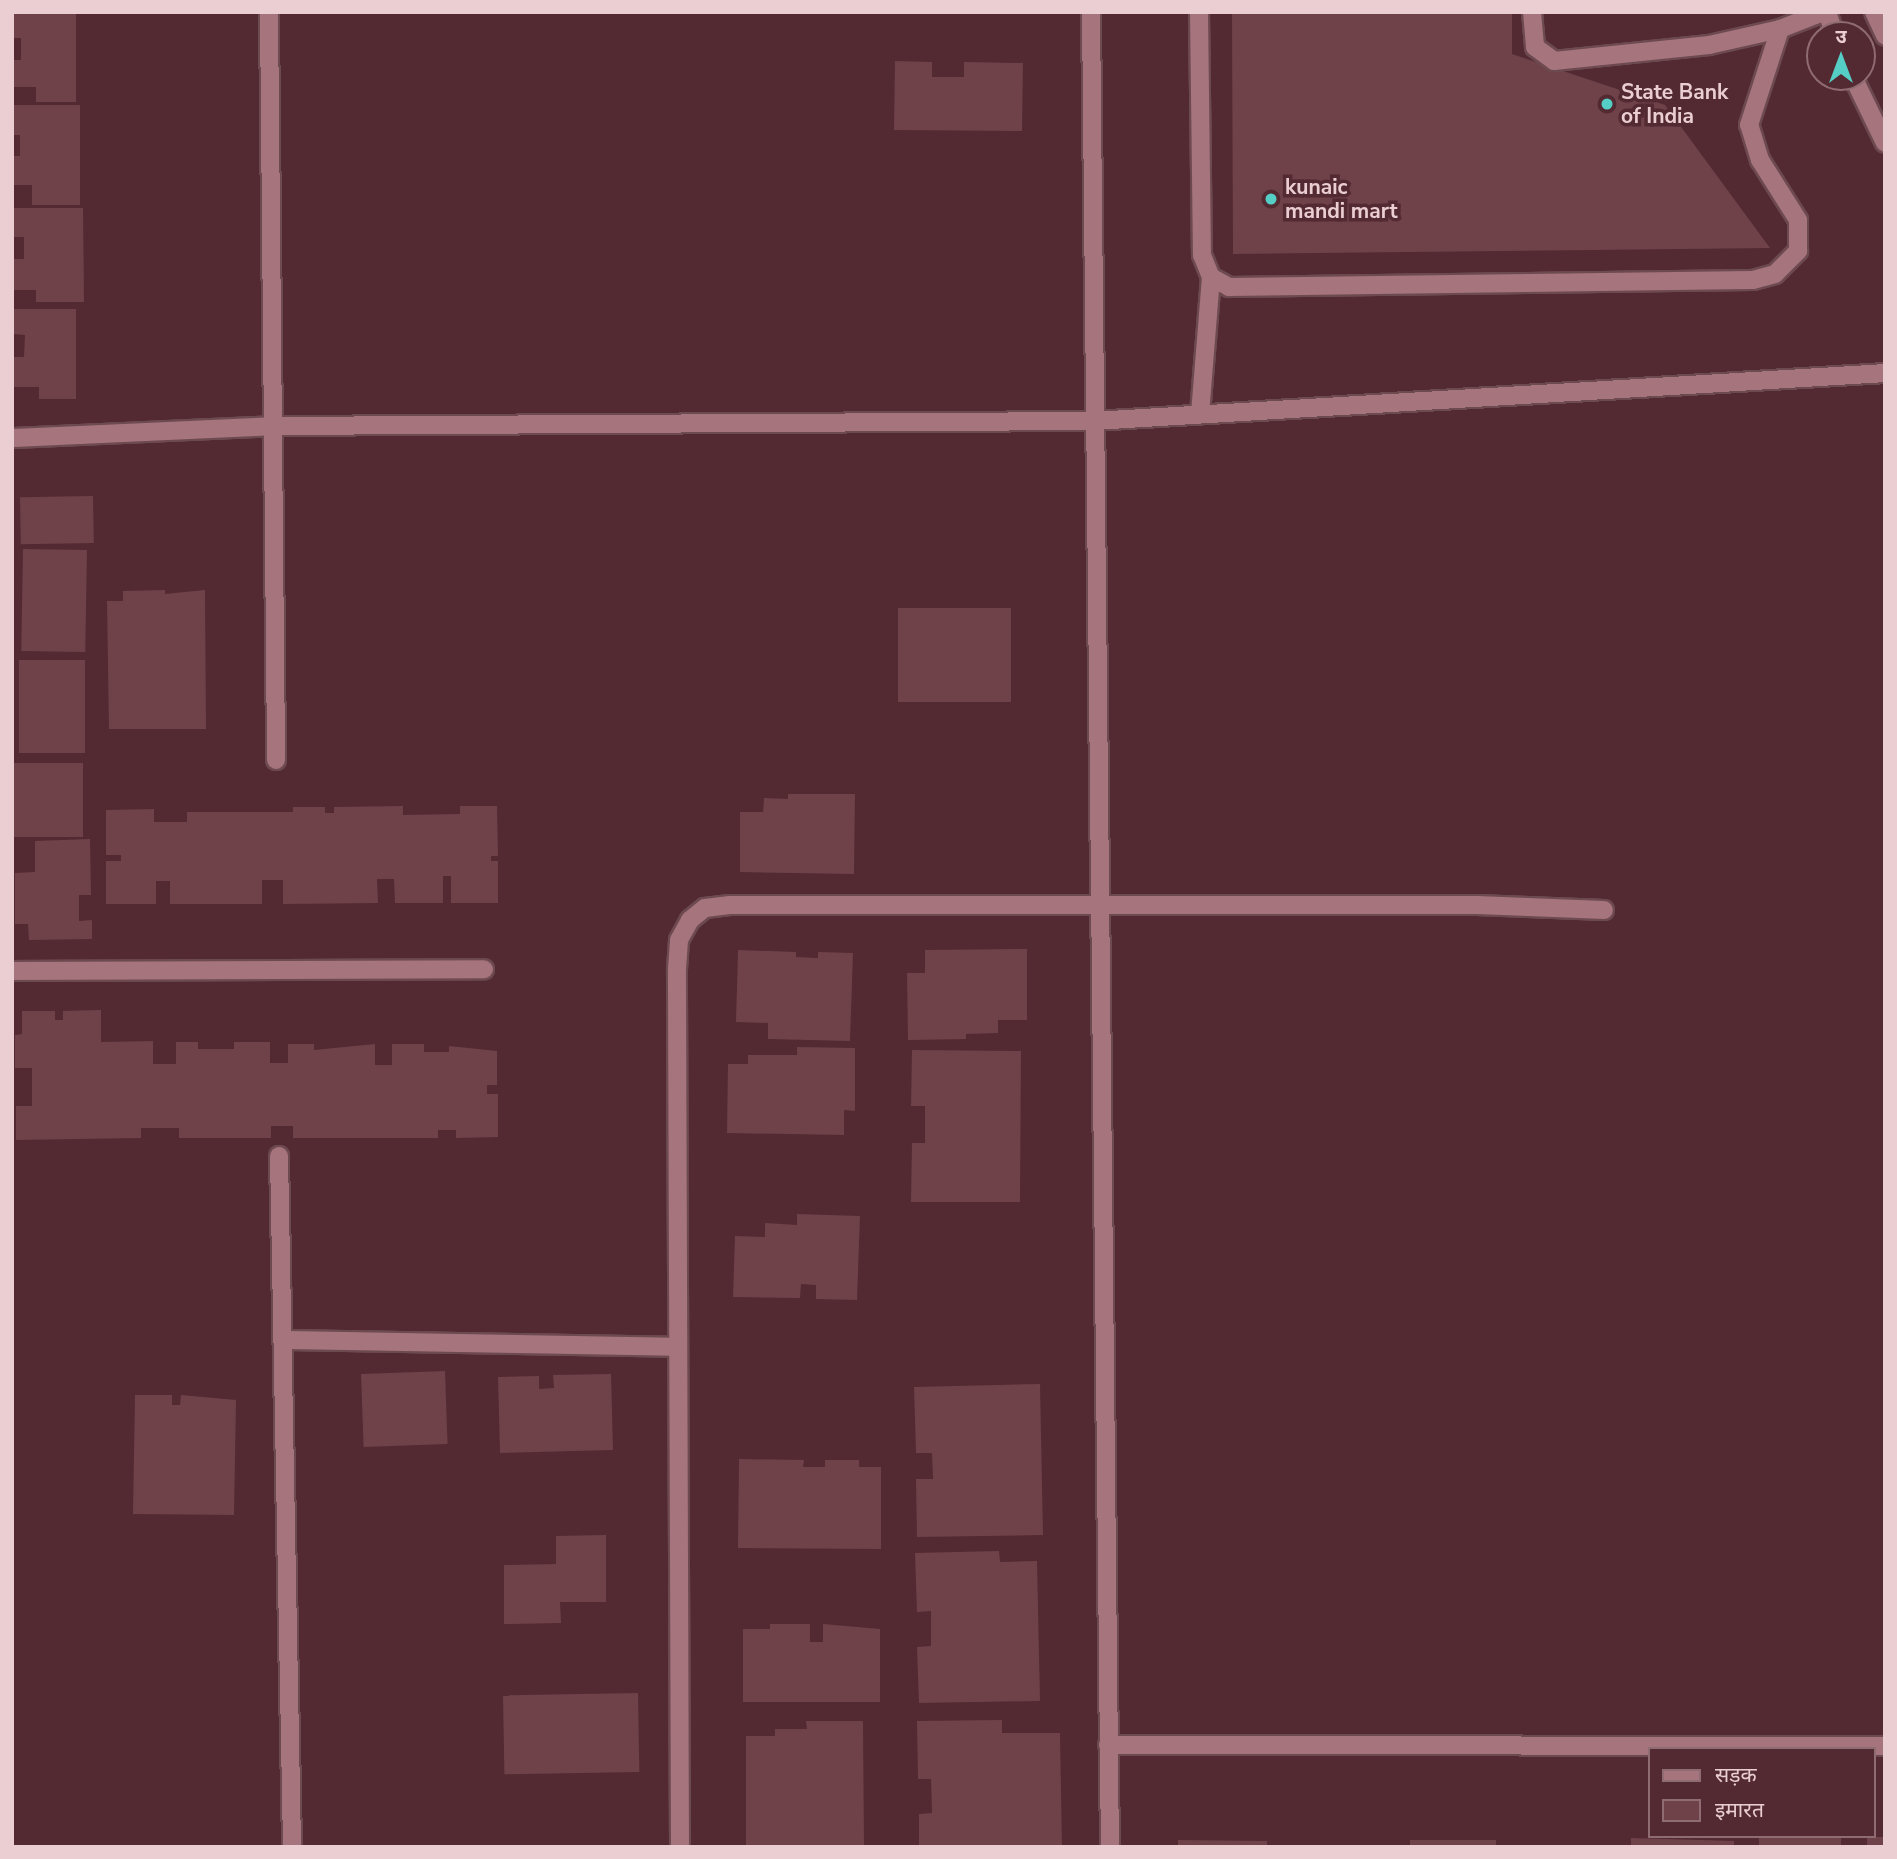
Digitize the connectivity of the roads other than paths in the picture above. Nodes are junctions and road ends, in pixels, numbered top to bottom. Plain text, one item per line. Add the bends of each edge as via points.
1 (269, 12) edge
2 (1091, 12) edge
3 (1199, 12) edge
4 (1532, 12) edge
5 (1825, 12) edge
6 (1874, 12) edge
7 (1780, 29) junction
8 (1885, 36) edge
9 (1860, 91) edge
10 (1885, 143) edge
11 (1211, 277) junction
12 (1885, 373) edge
13 (1200, 414) junction
14 (1094, 421) junction
15 (274, 426) junction
16 (12, 438) edge
17 (276, 760) dead end
18 (1099, 906) junction
19 (1604, 910) dead end
20 (484, 969) dead end
21 (12, 971) edge
22 (279, 1156) dead end
23 (283, 1340) junction
24 (678, 1347) junction
25 (1108, 1745) junction
26 (1885, 1746) edge
27 (292, 1847) edge
28 (680, 1847) edge
29 (1110, 1847) edge

1 - 15 street
2 - 14 street
3 - 11 street via 1202,255
4 - 7 street via 1535,47 1554,61 1682,49
5 - 7 street
6 - 8 street
7 - 11 street via 1749,125 1760,160 1798,220 1798,251 1775,274 1753,280 1229,287
9 - 10 street
11 - 13 street
12 - 13 street
13 - 14 street
14 - 15 street
14 - 18 street
15 - 16 street
15 - 17 street
18 - 19 street via 1477,905
18 - 24 street via 730,905 705,908 690,920 679,940 677,969
18 - 25 street
20 - 21 street
22 - 23 street
23 - 24 street
23 - 27 street
24 - 28 street
25 - 26 street
25 - 29 street

